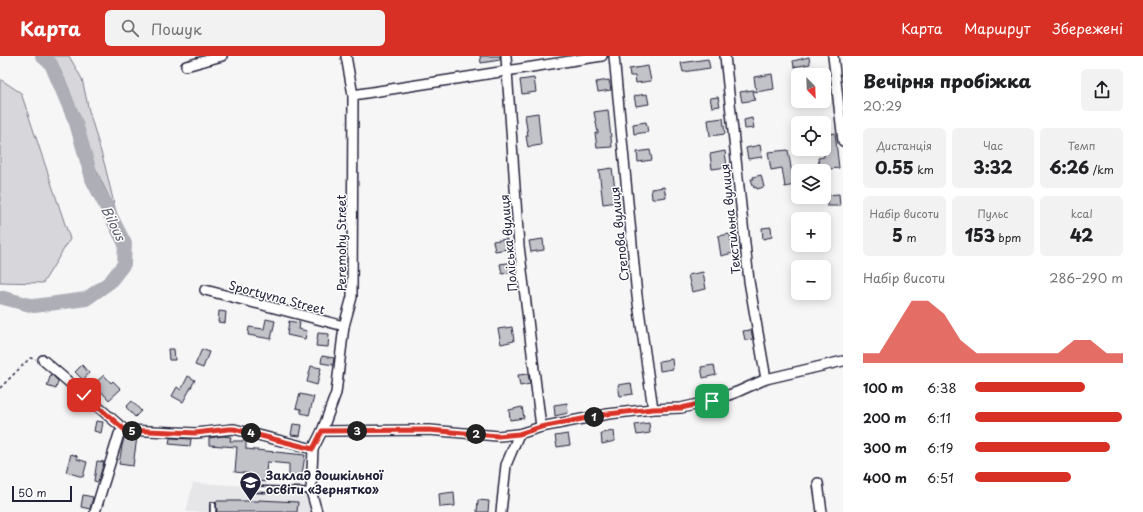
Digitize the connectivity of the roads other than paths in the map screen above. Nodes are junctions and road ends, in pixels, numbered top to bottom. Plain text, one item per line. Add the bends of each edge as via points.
1 (222, 56) edge
2 (346, 56) edge
3 (506, 56) edge
4 (602, 56) edge
5 (614, 56) edge
6 (725, 56) edge
7 (834, 56) edge
8 (186, 66) dead end
9 (508, 71) junction
10 (353, 95) junction
11 (843, 141) edge
12 (205, 290) dead end
13 (344, 326) junction
14 (43, 360) road end
15 (843, 361) edge
16 (766, 379) junction
17 (653, 409) junction
18 (541, 427) junction
19 (125, 430) junction
20 (322, 431) junction
21 (519, 434) junction
22 (313, 449) junction
23 (818, 483) dead end
24 (250, 489) dead end
25 (311, 491) junction
26 (213, 505) dead end
27 (95, 512) edge
28 (213, 512) edge
29 (317, 512) edge
30 (501, 512) edge
31 (822, 512) edge

1 - 8 street
2 - 10 street, Peremohy Street
3 - 9 street, Поліська вулиця
4 - 9 street
5 - 17 street, Степова вулиця via 637,296
6 - 16 street, Текстильна вулиця via 749,281
7 - 11 street
9 - 10 street
9 - 18 street, Поліська вулиця via 519,246
10 - 13 street, Peremohy Street via 352,297
12 - 13 street, Sportyvna Street
13 - 20 street, Peremohy Street via 336,393
14 - 19 street
15 - 16 street
16 - 17 street via 712,401 681,408
17 - 18 street via 608,414
18 - 21 street
19 - 22 street via 196,433 234,429
19 - 27 street via 119,434
20 - 21 street via 429,430 498,436
20 - 22 street, Peremohy Street
21 - 30 street via 506,465
22 - 25 street, Peremohy Street
23 - 31 street
24 - 25 lane
25 - 29 street, Peremohy Street
26 - 28 lane

